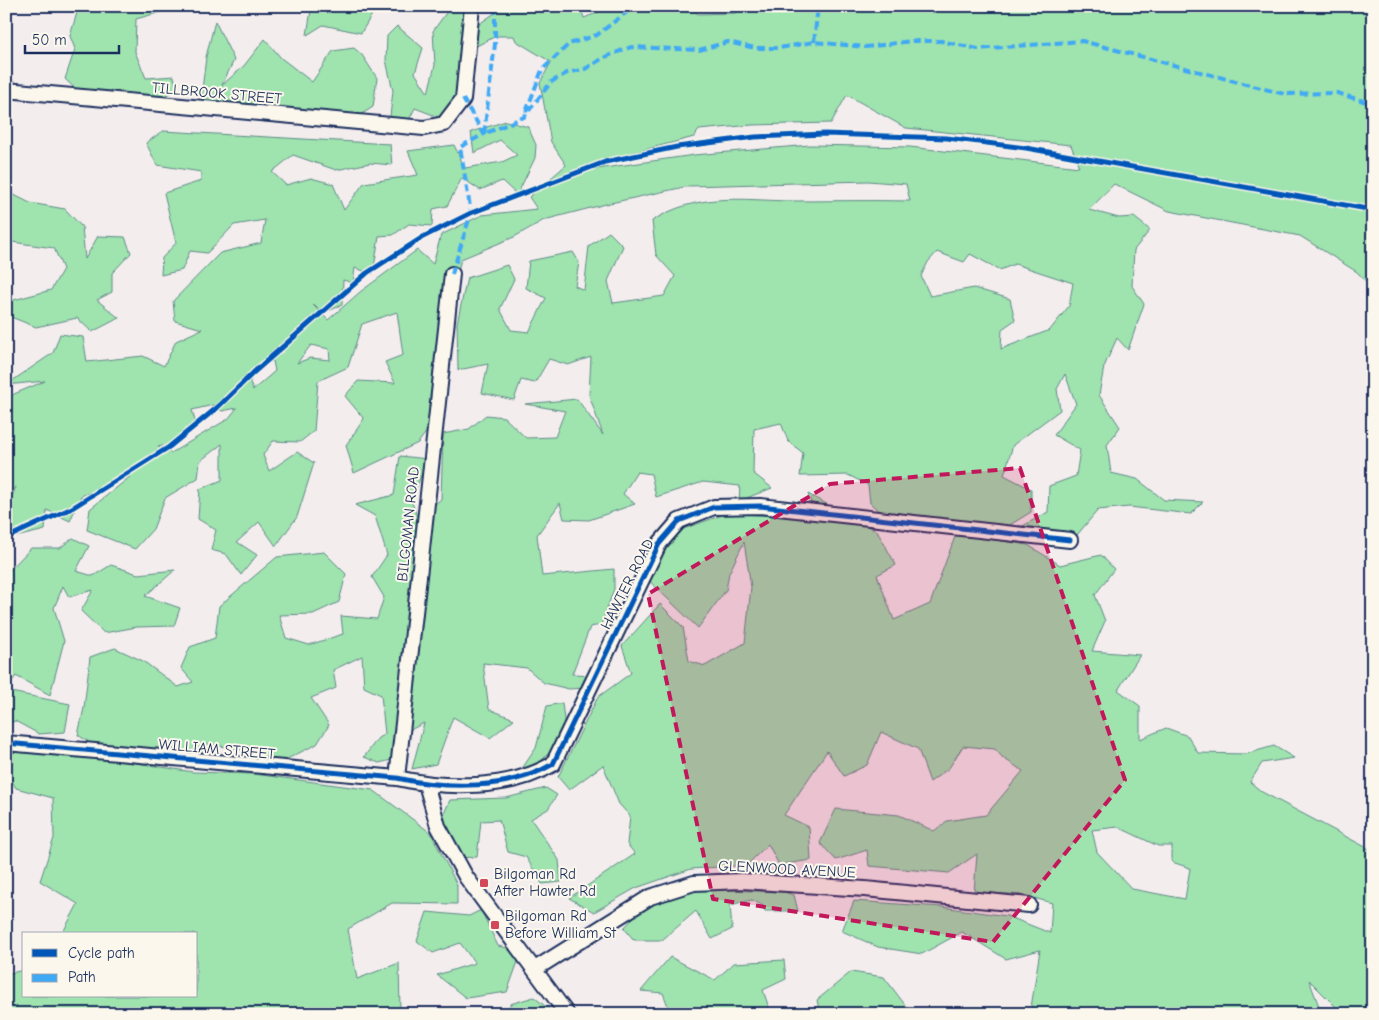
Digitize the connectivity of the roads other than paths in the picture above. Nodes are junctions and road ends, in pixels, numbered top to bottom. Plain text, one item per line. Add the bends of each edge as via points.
1 (472, 6) edge
2 (6, 90) edge
3 (452, 274) dead end
4 (1070, 540) dead end
5 (6, 743) edge
6 (397, 778) junction
7 (426, 784) junction
8 (1029, 906) dead end
9 (535, 969) junction
10 (567, 1014) edge

1 - 2 street, TILLBROOK STREET via 463,100 444,124 424,128
3 - 6 street, BILGOMAN ROAD
4 - 7 street, HAWTER ROAD via 760,506 714,507 679,521 658,544 553,764 536,775 503,783
5 - 6 street, WILLIAM STREET
6 - 7 street, WILLIAM STREET
7 - 9 street via 438,826 466,877
8 - 9 street, GLENWOOD AVENUE via 752,881 694,883 650,898
9 - 10 street

